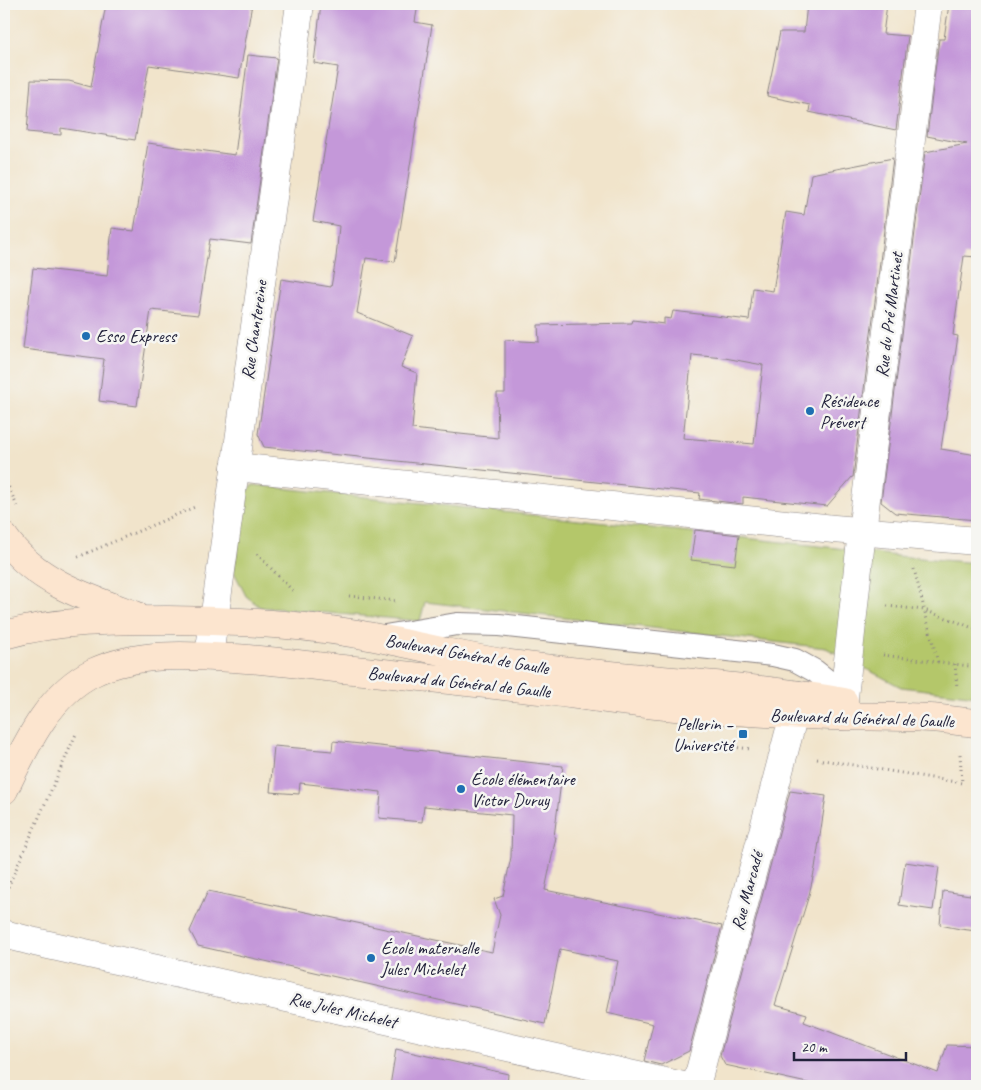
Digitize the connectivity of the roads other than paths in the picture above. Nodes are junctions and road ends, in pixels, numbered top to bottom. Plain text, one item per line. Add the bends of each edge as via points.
1 (300, 4) edge
2 (928, 4) edge
3 (233, 479) junction
4 (862, 532) junction
5 (4, 537) edge
6 (977, 541) edge
7 (151, 620) junction
8 (214, 620) junction
9 (4, 635) edge
10 (376, 638) junction
11 (209, 656) junction
12 (796, 705) junction
13 (842, 709) junction
14 (968, 722) edge
15 (4, 790) edge
16 (4, 934) edge
17 (683, 1086) edge

1 - 3 street, Rue Chantereine
2 - 4 street, Rue du Pré Martinet
3 - 4 street
3 - 8 street, Rue Chantereine
4 - 6 street
4 - 13 street, Rue du Pré Martinet
5 - 7 main road via 9,545 51,580 92,600
7 - 8 main road, Boulevard Général de Gaulle
7 - 9 main road, Boulevard Général de Gaulle via 62,624
8 - 10 main road, Boulevard Général de Gaulle via 310,627
8 - 11 street, Rue Chantereine
10 - 12 main road, Boulevard Général de Gaulle via 517,665
10 - 13 lane via 457,624 484,624 773,655 795,660 815,671 829,682
11 - 12 main road, Boulevard du Général de Gaulle via 746,713
11 - 15 main road, Boulevard du Général de Gaulle via 143,658 96,672 81,680 48,712 29,740
12 - 13 main road, Boulevard du Général de Gaulle
12 - 17 street, Rue Marcadé
13 - 14 main road, Boulevard du Général de Gaulle
16 - 17 street, Rue Jules Michelet

